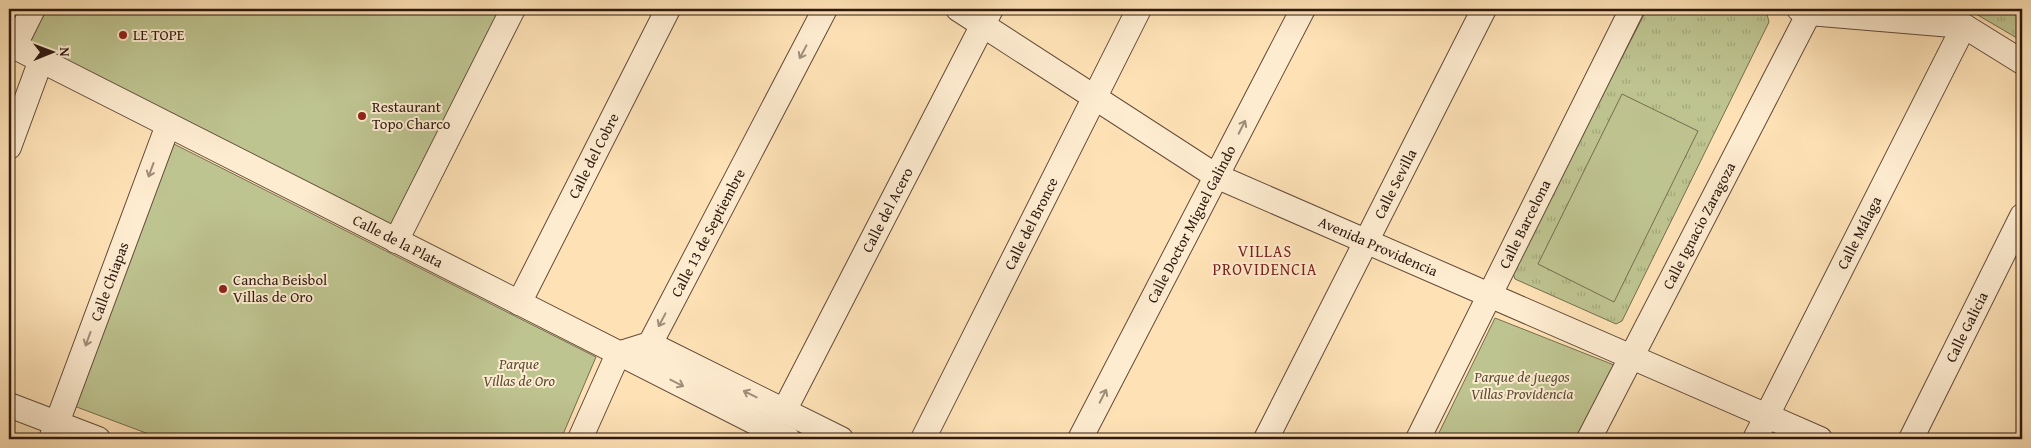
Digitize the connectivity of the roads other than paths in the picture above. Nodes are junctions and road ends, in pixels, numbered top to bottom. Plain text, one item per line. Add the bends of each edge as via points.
1 (33, 9) edge
2 (513, 9) edge
3 (668, 9) edge
4 (825, 9) edge
5 (958, 9) edge
6 (1140, 9) edge
7 (1303, 9) edge
8 (1484, 9) edge
9 (1632, 9) edge
10 (1804, 11) edge
11 (987, 17) edge
12 (1964, 26) junction
13 (12, 45) edge
14 (41, 60) junction
15 (2022, 62) edge
16 (1095, 97) junction
17 (168, 125) junction
18 (9, 147) edge
19 (1216, 176) junction
20 (2022, 216) edge
21 (396, 241) junction
22 (1366, 241) junction
23 (1489, 295) junction
24 (519, 303) junction
25 (650, 344) junction
26 (618, 354) junction
27 (1630, 356) junction
28 (9, 405) edge
29 (784, 411) junction
30 (1767, 416) junction
31 (54, 431) edge
32 (754, 432) edge
33 (98, 439) edge
34 (580, 439) edge
35 (788, 439) edge
36 (841, 439) edge
37 (923, 439) edge
38 (1080, 439) edge
39 (1266, 439) edge
40 (1418, 439) edge
41 (1589, 439) edge
42 (1755, 439) edge
43 (1820, 439) edge
44 (1911, 439) edge

1 - 13 street
2 - 21 street
3 - 24 street, Calle del Cobre
4 -> 25 street, Calle 13 de Septiembre
5 - 11 street, Avenida Providencia
6 - 16 street, Calle del Bronce
19 -> 7 street, Calle Doctor Miguel Galindo
8 - 22 street, Calle Sevilla
9 - 23 street, Calle Barcelona
10 - 12 street
10 - 27 street, Calle Ignacio Zaragoza
11 - 16 street, Avenida Providencia
11 - 29 street, Calle del Acero
12 - 15 street
12 - 30 street, Calle Málaga
13 - 14 street, Calle de la Plata
14 - 17 street, Calle de la Plata
14 - 18 street
16 - 19 street, Avenida Providencia
16 - 37 street, Calle del Bronce
17 - 21 street, Calle de la Plata
17 -> 31 street, Calle Chiapas
19 - 22 street, Avenida Providencia
38 -> 19 street, Calle Doctor Miguel Galindo
20 - 44 street, Calle Galicia
21 - 24 street, Calle de la Plata
22 - 23 street, Avenida Providencia
22 - 39 street, Calle Sevilla
23 - 27 street, Avenida Providencia
23 - 40 street, Calle Barcelona
24 - 26 street, Calle de la Plata
25 - 26 street
29 -> 25 street
26 -> 32 street, Calle de la Plata
26 - 34 street
27 - 30 street, Avenida Providencia
27 - 41 street, Calle Ignacio Zaragoza
28 - 31 street
29 - 36 street
30 - 42 street, Calle Málaga
30 - 43 street, Avenida Providencia
31 - 33 street
32 - 35 street, Calle de la Plata

